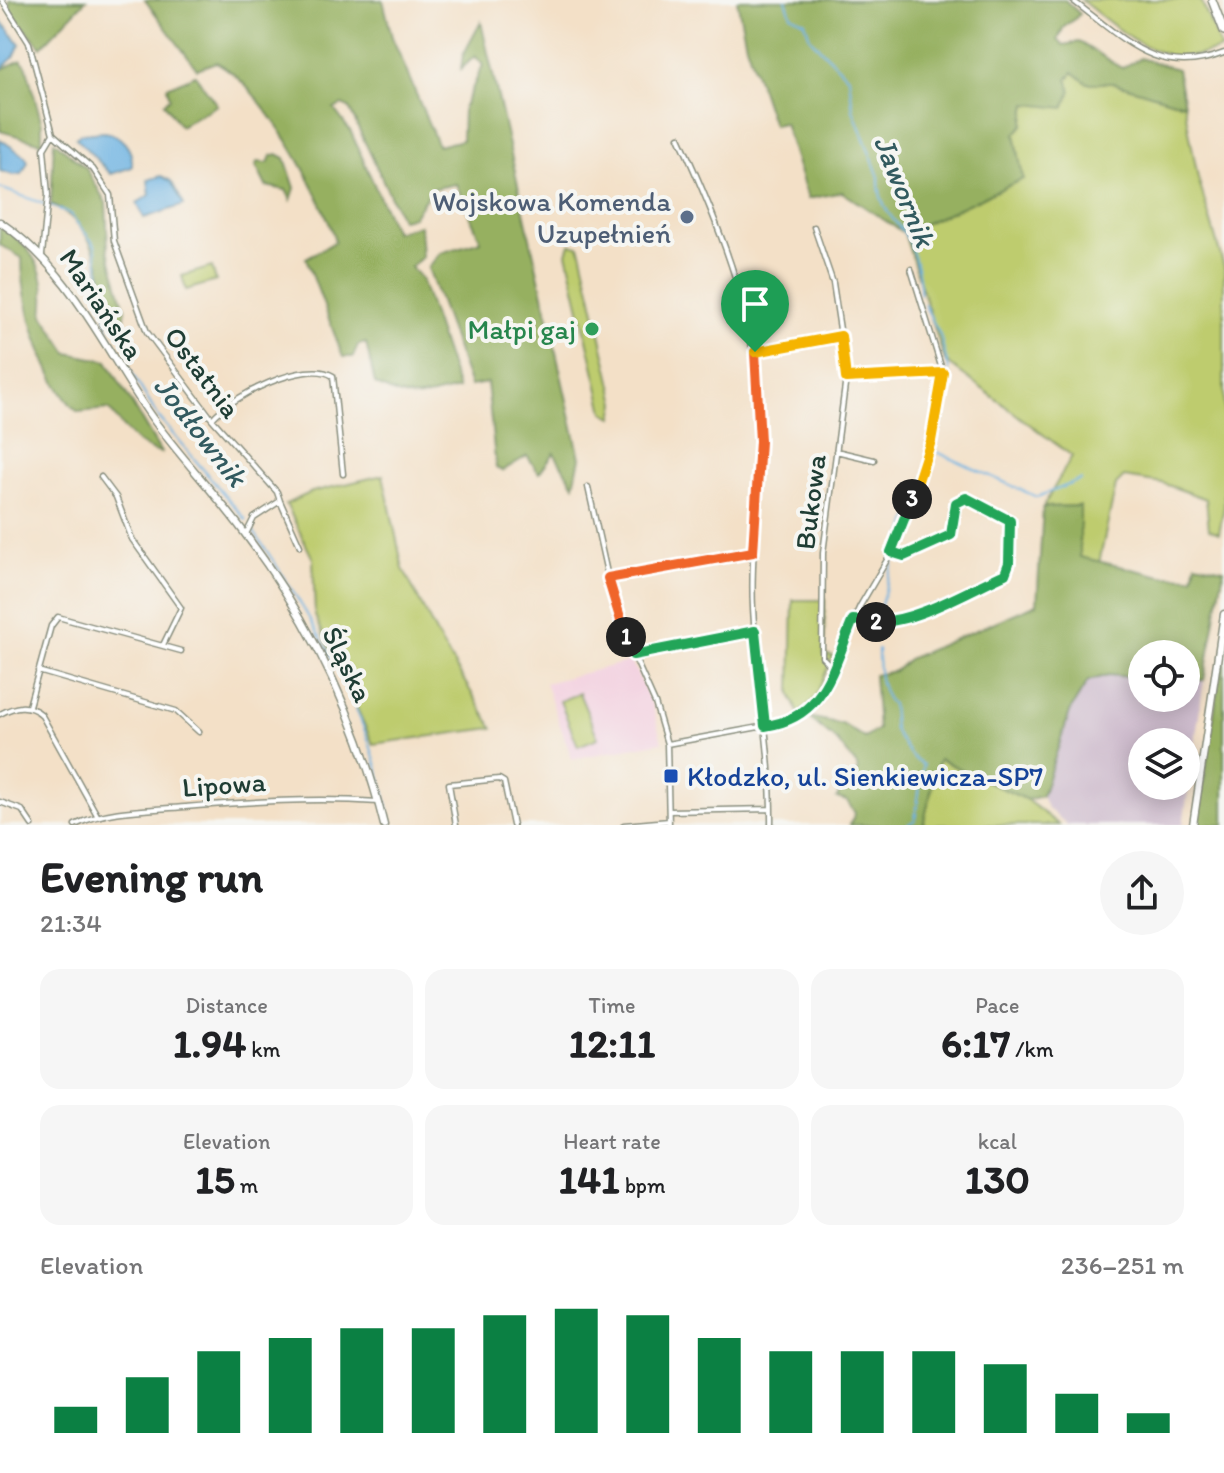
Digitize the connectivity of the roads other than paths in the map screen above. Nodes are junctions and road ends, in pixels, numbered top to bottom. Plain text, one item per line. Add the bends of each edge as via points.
1 (2, 0) edge
2 (1072, 0) edge
3 (1212, 0) edge
4 (1224, 31) edge
5 (1224, 53) edge
6 (53, 134) junction
7 (679, 137) dead end
8 (0, 222) edge
9 (814, 227) dead end
10 (42, 255) junction
11 (911, 269) dead end
12 (841, 336) junction
13 (755, 352) junction
14 (943, 373) junction
15 (846, 378) junction
16 (212, 419) junction
17 (836, 451) junction
18 (874, 460) dead end
19 (343, 474) dead end
20 (101, 477) dead end
21 (588, 487) dead end
22 (280, 501) junction
23 (246, 534) junction
24 (300, 546) dead end
25 (753, 552) junction
26 (891, 552) junction
27 (608, 578) junction
28 (1224, 614) edge
29 (853, 620) junction
30 (755, 631) junction
31 (163, 645) junction
32 (181, 651) dead end
33 (633, 655) junction
34 (833, 668) junction
35 (38, 671) junction
36 (29, 706) junction
37 (0, 714) edge
38 (765, 726) junction
39 (199, 732) dead end
40 (667, 744) junction
41 (0, 802) edge
42 (378, 802) junction
43 (771, 809) junction
44 (669, 811) junction
45 (95, 816) junction
46 (669, 823) edge
47 (32, 825) edge
48 (75, 825) edge
49 (97, 825) edge
50 (384, 825) edge
51 (456, 825) edge
52 (513, 825) edge
53 (624, 825) edge
54 (771, 825) edge
55 (1193, 825) edge

1 - 6 street via 29,43
2 - 5 street via 1123,39 1163,60 1184,63
3 - 4 main road
6 - 10 street via 44,149 48,215
6 - 16 street, Ostatnia via 106,187 114,241 147,332
7 - 13 street via 721,227
8 - 10 street, Mariańska
9 - 12 street, Bukowa via 833,283
10 - 23 street, Mariańska via 157,425
11 - 14 street
12 - 13 street
12 - 15 street, Bukowa
13 - 25 street via 760,441
14 - 15 street
14 - 26 street via 931,441
15 - 17 street, Bukowa
16 - 19 street via 224,404 266,385 317,370 329,373
16 - 22 street, Ostatnia
17 - 18 street
17 - 34 street, Bukowa via 823,553 822,657
20 - 31 street via 116,497 132,539 181,608
21 - 27 street
22 - 23 street via 254,518
22 - 24 street, Ostatnia
23 - 42 street, Śląska via 343,695
25 - 27 street
25 - 30 street
26 - 29 street
26 - 29 street via 904,556 951,535 960,500 966,498 1010,521 1005,574 891,622
27 - 33 street
28 - 55 street
29 - 34 street
30 - 33 street
30 - 38 street
31 - 32 street
31 - 35 street via 58,617
33 - 40 street
34 - 38 street via 806,713
35 - 36 street
35 - 39 street via 176,711
36 - 37 street
36 - 45 street via 41,714
38 - 40 street
38 - 43 street
40 - 44 street
41 - 47 street via 22,810
42 - 45 street, Lipowa via 287,799
42 - 50 street, Śląska
43 - 44 street
43 - 54 street
44 - 46 street
45 - 48 street, Lipowa
45 - 49 street
46 - 53 street
51 - 52 street via 449,784 499,779

